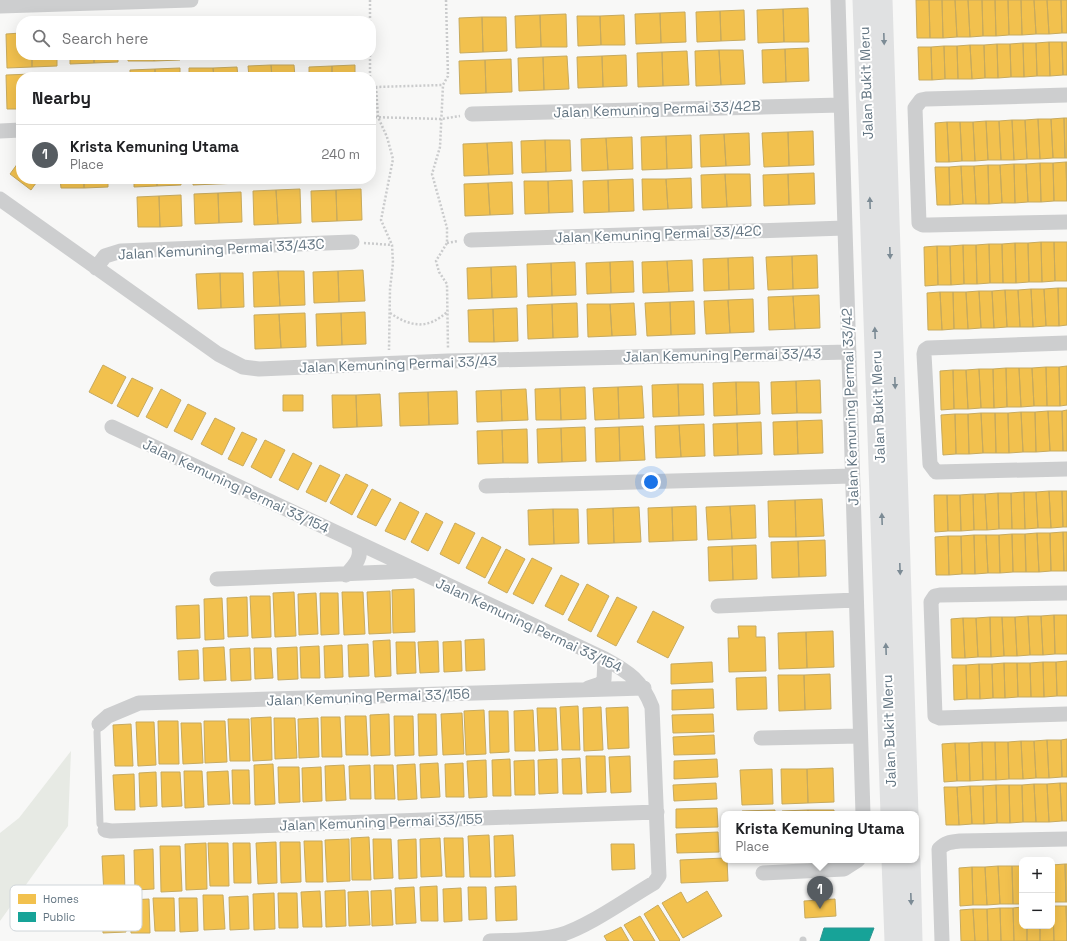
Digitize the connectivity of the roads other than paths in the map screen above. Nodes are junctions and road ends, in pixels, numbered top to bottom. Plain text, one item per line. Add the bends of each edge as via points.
1 (191, 0) edge
2 (838, 0) edge
3 (863, 0) edge
4 (882, 0) edge
5 (0, 6) edge
6 (1067, 95) edge
7 (841, 104) junction
8 (472, 114) road end
9 (16, 130) edge
10 (0, 131) edge
11 (0, 199) edge
12 (1067, 222) edge
13 (845, 228) junction
14 (471, 240) dead end
15 (352, 242) road end
16 (96, 268) junction
17 (1067, 343) edge
18 (849, 352) junction
19 (112, 427) dead end
20 (1067, 469) edge
21 (852, 476) junction
22 (486, 486) dead end
23 (358, 544) junction
24 (413, 570) junction
25 (346, 575) junction
26 (217, 579) dead end
27 (1067, 593) edge
28 (856, 600) junction
29 (718, 606) dead end
30 (605, 659) junction
31 (644, 688) junction
32 (581, 690) junction
33 (1067, 714) edge
34 (99, 724) joint
35 (860, 736) junction
36 (761, 738) dead end
37 (863, 811) edge
38 (891, 811) edge
39 (908, 811) edge
40 (657, 812) junction
41 (105, 830) joint
42 (1067, 839) edge
43 (853, 863) edge
44 (892, 863) edge
45 (910, 863) edge
46 (763, 873) dead end
47 (490, 941) edge
48 (494, 941) edge
49 (525, 941) edge
50 (894, 941) edge
51 (912, 941) edge
52 (942, 941) edge

1 - 5 street
2 - 7 street, Jalan Kemuning Permai 33/42
38 -> 3 main road, Jalan Bukit Meru
4 -> 39 main road, Jalan Bukit Meru
6 - 12 street via 926,99 917,103 915,108 919,223 929,225
7 - 8 street, Jalan Kemuning Permai 33/42B
7 - 13 street, Jalan Kemuning Permai 33/42
9 - 10 street
11 - 16 street, Jalan Kemuning Permai 33/43
13 - 14 street, Jalan Kemuning Permai 33/42C
13 - 18 street, Jalan Kemuning Permai 33/42
15 - 16 street, Jalan Kemuning Permai 33/43C via 121,251 105,256
16 - 18 street, Jalan Kemuning Permai 33/43 via 218,354 243,367 258,369 448,361
17 - 20 street via 931,348 925,350 924,354 930,464 936,472
18 - 21 street, Jalan Kemuning Permai 33/42
19 - 23 street, Jalan Kemuning Permai 33/154
21 - 22 street
21 - 28 street, Jalan Kemuning Permai 33/42
23 - 24 street, Jalan Kemuning Permai 33/154
23 - 25 street via 360,550 357,563
24 - 25 street
24 - 30 street, Jalan Kemuning Permai 33/154
25 - 26 street
27 - 33 street via 940,595 935,596 931,602 935,716 940,718
28 - 29 street
28 - 35 street, Jalan Kemuning Permai 33/42
30 - 31 street, Jalan Kemuning Permai 33/154 via 631,674
30 - 32 street via 604,680 600,684
31 - 32 street, Jalan Kemuning Permai 33/156
31 - 40 street, Jalan Kemuning Permai 33/154 via 652,707
32 - 34 street, Jalan Kemuning Permai 33/156 via 138,703 108,716
34 - 41 lane via 97,732 100,824
35 - 36 street
35 - 37 street, Jalan Kemuning Permai 33/42
40 - 41 street, Jalan Kemuning Permai 33/155
40 - 49 street, Jalan Kemuning Permai 33/154 via 659,876 654,883 582,926 560,935
42 - 52 street via 948,842 939,849
43 - 46 street via 844,869
44 - 50 main road
45 -> 51 main road
47 - 48 street, Jalan Kemuning Permai 33/154
48 - 49 street, Jalan Kemuning Permai 33/154

